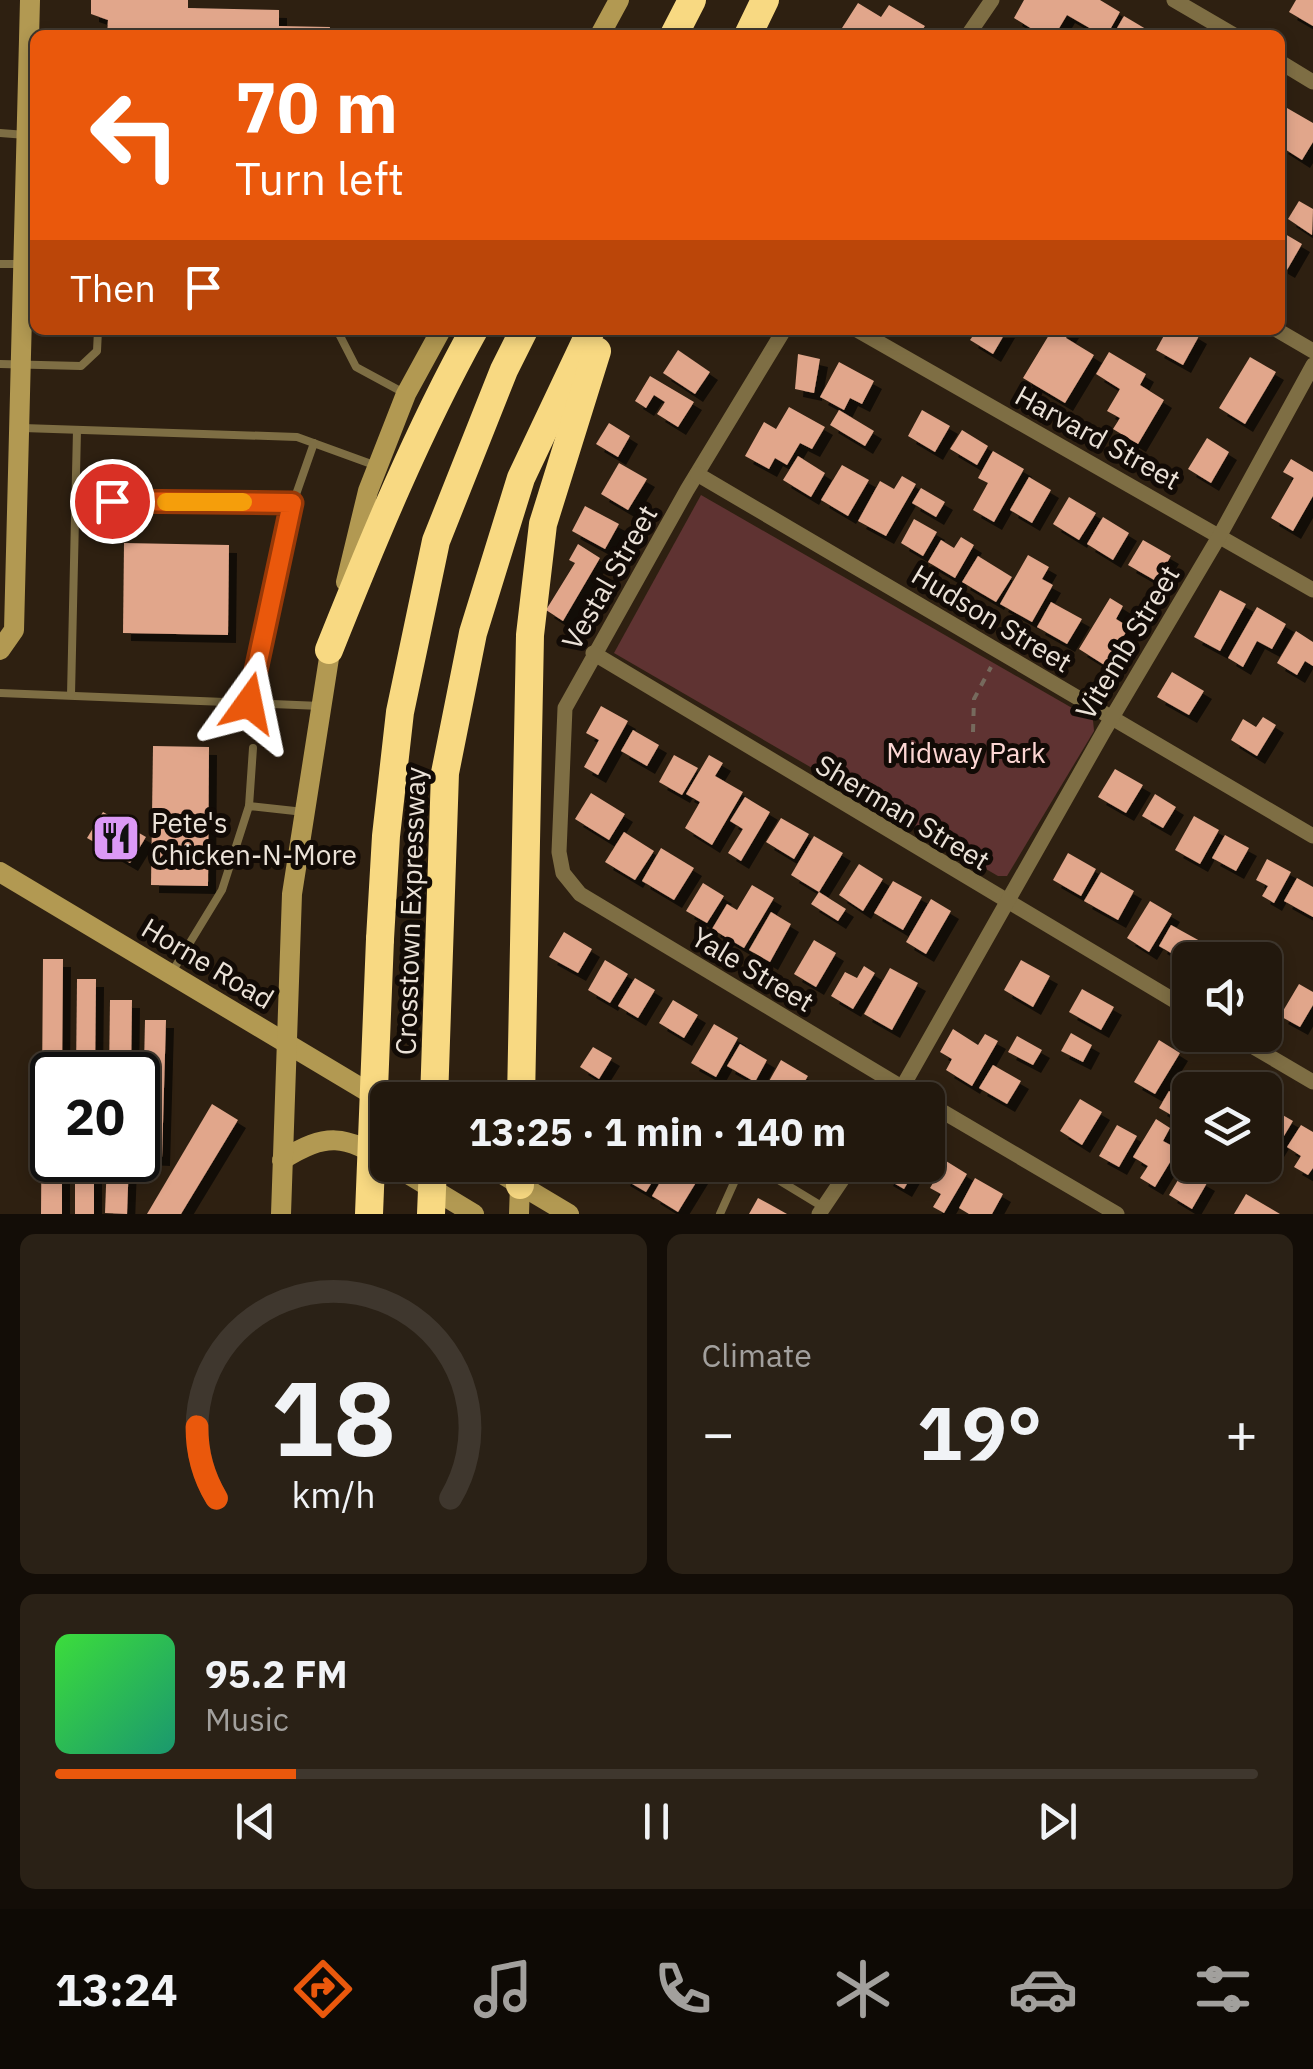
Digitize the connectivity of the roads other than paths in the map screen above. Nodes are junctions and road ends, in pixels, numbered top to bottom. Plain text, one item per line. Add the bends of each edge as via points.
1 (30, 0) edge
2 (619, 0) edge
3 (692, 0) edge
4 (765, 0) edge
5 (992, 0) edge
6 (1174, 0) edge
7 (603, 30) edge
8 (677, 30) edge
9 (750, 30) edge
10 (971, 30) edge
11 (1225, 30) edge
12 (1285, 65) edge
13 (1313, 82) edge
14 (0, 134) edge
15 (30, 135) edge
16 (0, 264) edge
17 (23, 264) junction
18 (98, 335) edge
19 (339, 335) edge
20 (437, 335) edge
21 (471, 335) edge
22 (522, 335) edge
23 (589, 335) edge
24 (602, 335) edge
25 (781, 335) edge
26 (866, 335) edge
27 (1285, 335) edge
28 (1313, 351) edge
29 (10, 365) edge
30 (1313, 366) edge
31 (406, 394) junction
32 (19, 428) junction
33 (77, 430) junction
34 (314, 443) junction
35 (378, 466) junction
36 (697, 474) junction
37 (76, 501) junction
38 (292, 503) junction
39 (1220, 535) junction
40 (1313, 590) edge
41 (0, 650) edge
42 (330, 650) junction
43 (593, 654) junction
44 (0, 693) edge
45 (70, 695) junction
46 (249, 703) junction
47 (321, 706) junction
48 (1112, 718) junction
49 (253, 748) dead end
50 (250, 806) junction
51 (304, 812) junction
52 (1313, 836) edge
53 (0, 872) edge
54 (562, 873) joint
55 (1006, 902) junction
56 (172, 973) junction
57 (1172, 999) edge
58 (284, 1040) junction
59 (1262, 1052) edge
60 (435, 1082) edge
61 (522, 1082) edge
62 (880, 1082) edge
63 (906, 1082) edge
64 (1313, 1082) edge
65 (370, 1093) edge
66 (945, 1114) edge
67 (370, 1151) edge
68 (282, 1160) junction
69 (421, 1182) edge
70 (432, 1182) edge
71 (520, 1182) edge
72 (529, 1182) edge
73 (841, 1182) edge
74 (821, 1211) edge
75 (281, 1214) edge
76 (369, 1214) edge
77 (431, 1214) edge
78 (474, 1214) edge
79 (519, 1214) edge
80 (569, 1214) edge
81 (720, 1214) edge
82 (1117, 1214) edge

1 - 15 main road
2 - 7 main road
3 - 8 highway
4 - 9 highway
5 - 10 street
6 - 11 street
12 - 13 street
14 - 15 lane
15 - 17 main road
16 - 17 lane
17 - 29 main road
18 - 29 lane via 97,350 82,366
19 - 31 lane via 356,367
20 - 31 main road
21 - 42 highway via 394,489
22 - 76 highway, Crosstown Expressway, bridge via 436,541 400,712 386,836
23 - 60 highway, Crosstown Expressway via 521,478 473,633 445,773
24 - 61 highway via 543,524 530,635
25 - 36 street, Vestal Street
26 - 39 street, Harvard Street
27 - 28 street
29 - 32 main road
30 - 39 street, Vitemb Street
31 - 35 main road
32 - 33 lane
32 - 41 main road via 14,630
33 - 34 lane via 296,437
33 - 37 lane
34 - 35 lane
34 - 38 lane
35 - 42 main road
36 - 43 street, Vestal Street
36 - 48 street, Hudson Street
37 - 38 lane
37 - 45 lane
38 - 46 lane
39 - 40 street, Harvard Street
39 - 48 street, Vitemb Street
42 - 47 main road
43 - 54 street, Vestal Street via 565,708
43 - 55 street, Sherman Street
44 - 45 lane
45 - 46 lane
46 - 47 lane
47 - 51 main road
48 - 52 street, Hudson Street
48 - 55 street, Vitemb Street
49 - 50 lane
50 - 51 lane
50 - 56 lane via 222,890
51 - 58 main road
53 - 56 main road, Horne Road
54 - 62 street, Yale Street via 580,894
55 - 57 street, Sherman Street
55 - 63 street, Vitemb Street
56 - 58 main road, Horne Road
58 - 65 main road, Horne Road
58 - 68 main road
59 - 64 street
66 - 82 street, Yale Street
67 - 68 main road via 339,1139 306,1145
68 - 75 main road
69 - 78 main road
70 - 77 highway, bridge
71 - 79 main road
72 - 80 main road
73 - 74 street
74 - 81 lane via 772,1176 748,1168 737,1176

